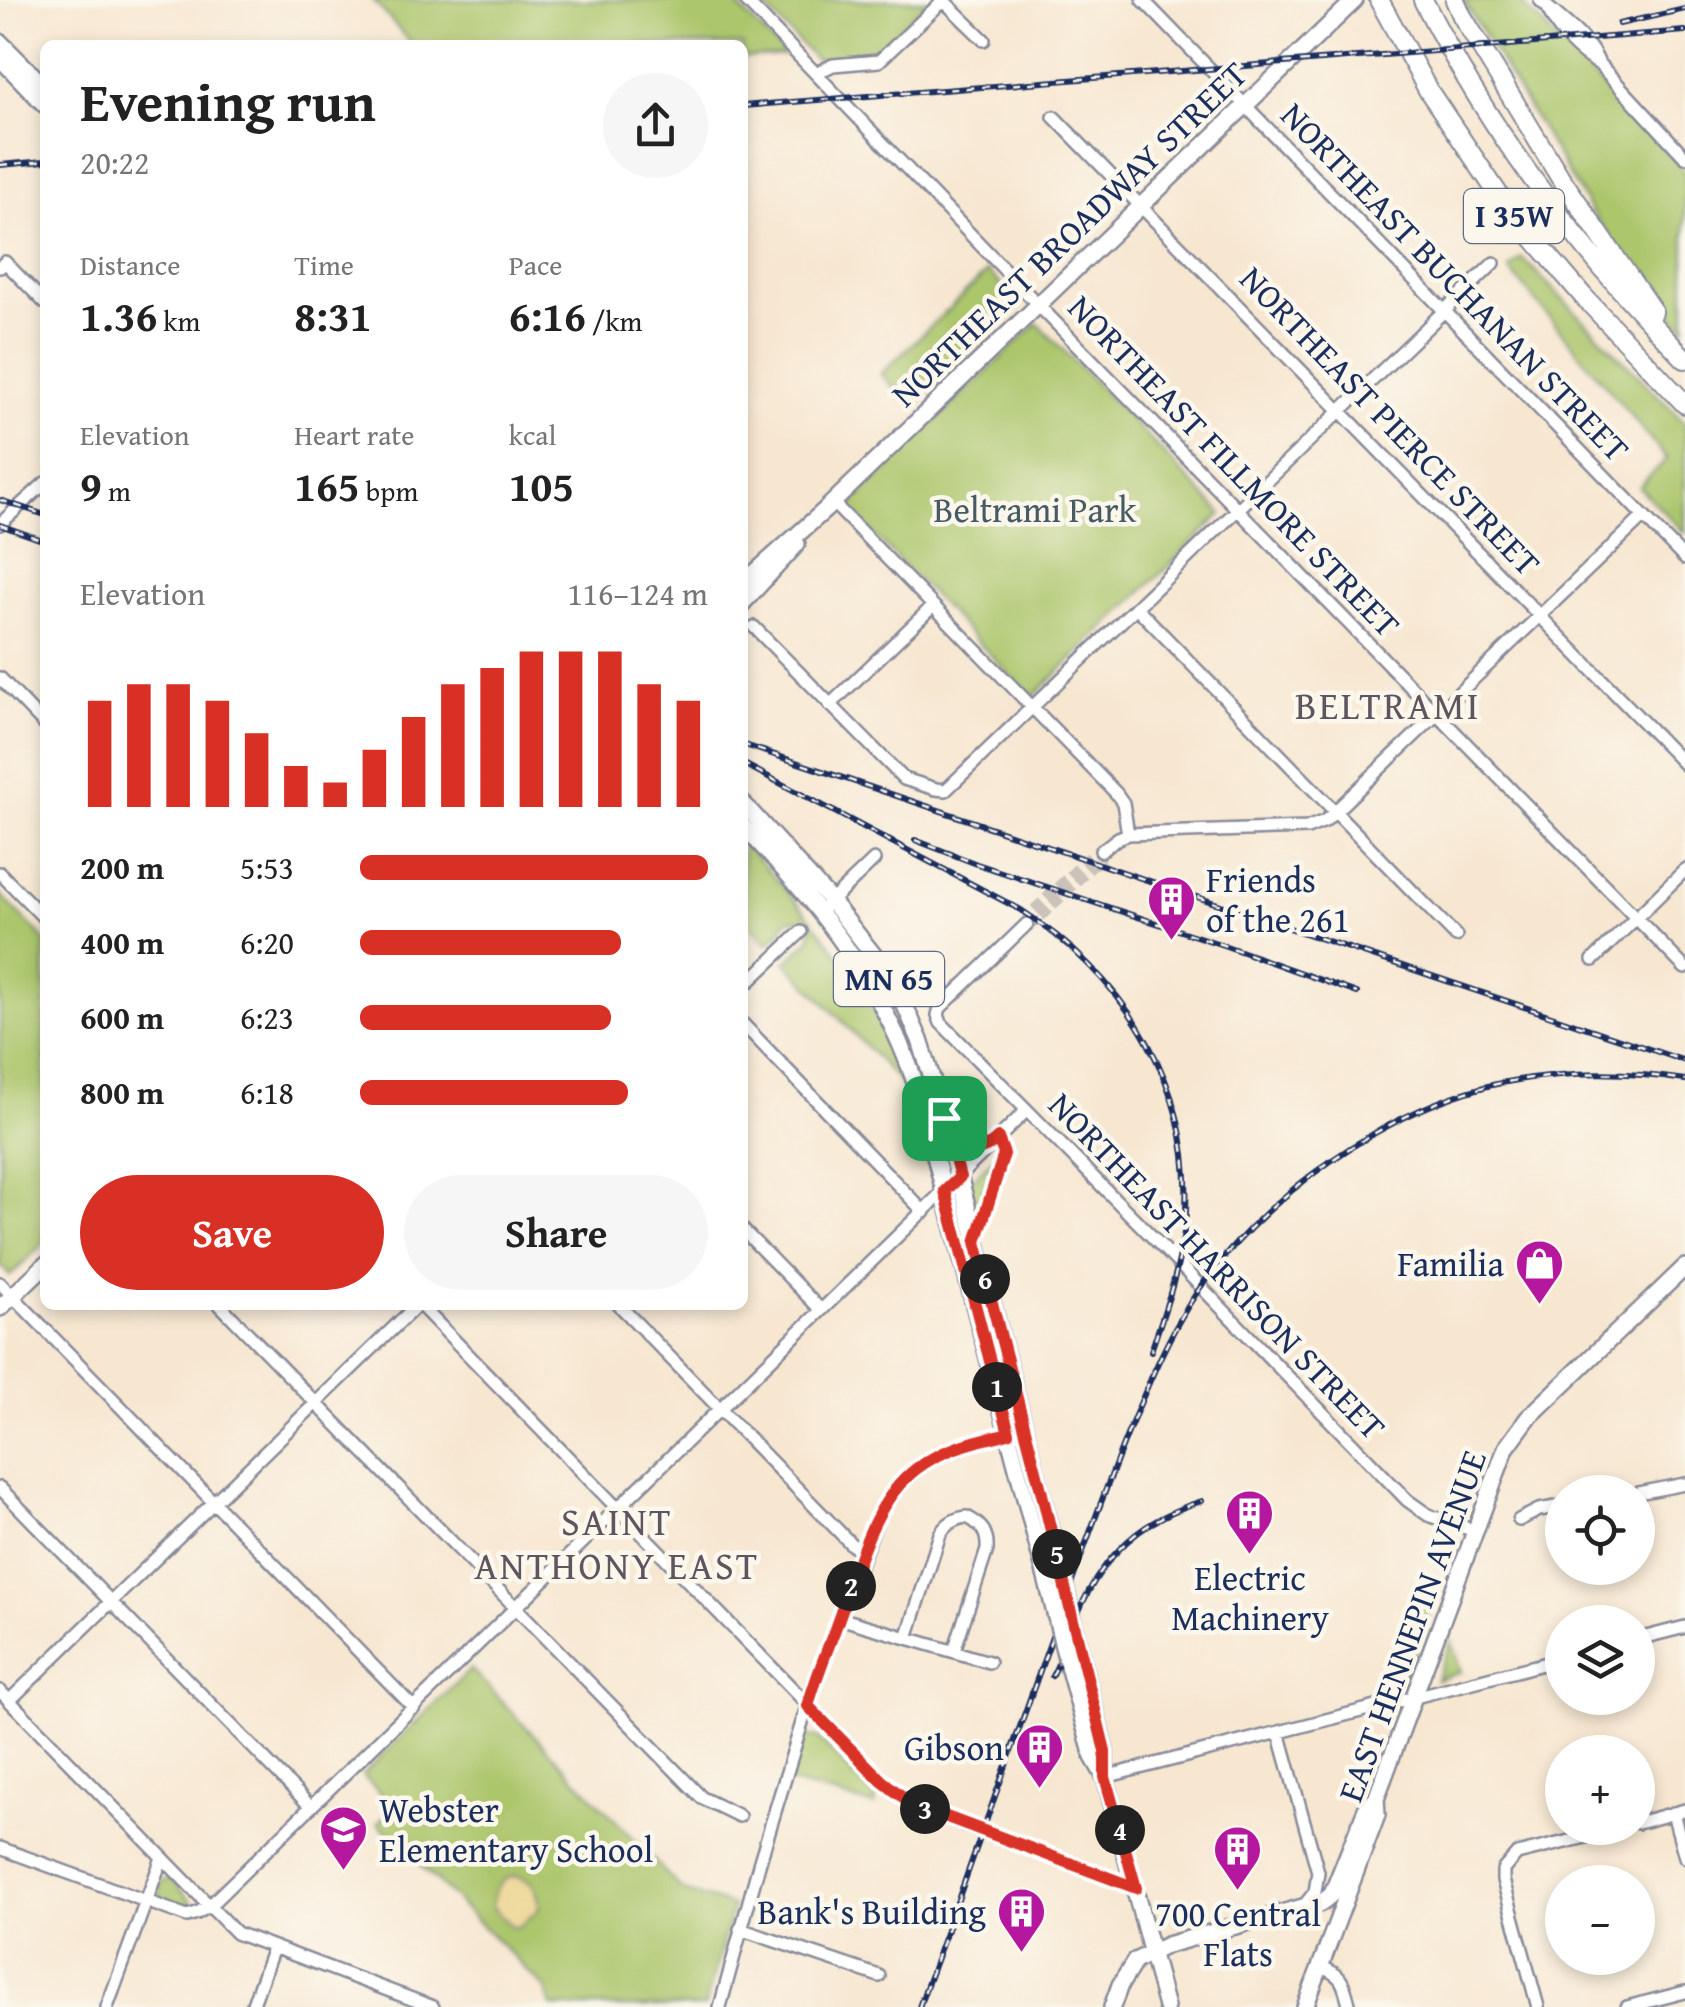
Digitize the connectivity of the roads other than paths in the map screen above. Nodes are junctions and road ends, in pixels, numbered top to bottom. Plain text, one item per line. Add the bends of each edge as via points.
1 (745, 0) edge
2 (943, 0) edge
3 (1143, 0) edge
4 (1379, 0) edge
5 (1423, 0) edge
6 (1455, 0) edge
7 (1349, 2) edge
8 (1543, 4) edge
9 (984, 40) dead end
10 (0, 42) edge
11 (0, 58) edge
12 (816, 73) junction
13 (40, 83) edge
14 (40, 100) edge
15 (1246, 106) junction
16 (1054, 116) dead end
17 (1685, 157) edge
18 (1141, 206) junction
19 (1494, 263) dead end
20 (2, 265) edge
21 (40, 299) edge
22 (1039, 306) junction
23 (1444, 310) junction
24 (1685, 358) edge
25 (1685, 404) edge
26 (1341, 410) junction
27 (40, 488) edge
28 (829, 506) junction
29 (1238, 510) junction
30 (1644, 516) junction
31 (0, 524) edge
32 (1685, 559) edge
33 (748, 579) edge
34 (748, 598) edge
35 (933, 606) junction
36 (1136, 607) junction
37 (1540, 615) junction
38 (754, 628) dead end
39 (0, 678) edge
40 (830, 705) junction
41 (1032, 708) junction
42 (1437, 714) junction
43 (40, 720) edge
44 (1685, 765) edge
45 (748, 810) edge
46 (1334, 812) junction
47 (748, 831) edge
48 (1128, 834) junction
49 (1101, 851) dead end
50 (874, 860) dead end
51 (1685, 870) edge
52 (0, 873) edge
53 (826, 907) junction
54 (40, 915) edge
55 (1636, 918) junction
56 (1026, 924) tunnel mouth
57 (800, 932) dead end
58 (1456, 936) dead end
59 (1592, 960) dead end
60 (1685, 968) edge
61 (748, 982) edge
62 (748, 1029) edge
63 (1026, 1110) junction
64 (944, 1118) junction
65 (995, 1142) junction
66 (960, 1177) junction
67 (945, 1191) junction
68 (924, 1212) junction
69 (748, 1234) edge
70 (976, 1242) junction
71 (1685, 1267) edge
72 (40, 1270) edge
73 (0, 1284) edge
74 (12, 1296) junction
75 (0, 1308) edge
76 (225, 1310) edge
77 (413, 1310) edge
78 (423, 1310) edge
79 (624, 1310) edge
80 (822, 1310) junction
81 (315, 1404) junction
82 (720, 1408) junction
83 (1017, 1430) junction
84 (1685, 1484) edge
85 (0, 1488) edge
86 (1655, 1489) edge
87 (213, 1503) junction
88 (1545, 1509) edge
89 (617, 1510) junction
90 (1519, 1520) dead end
91 (1474, 1530) junction
92 (864, 1550) junction
93 (110, 1603) junction
94 (516, 1609) junction
95 (840, 1618) junction
96 (1685, 1627) edge
97 (1655, 1635) edge
98 (907, 1638) junction
99 (954, 1652) junction
100 (989, 1662) dead end
101 (1545, 1662) edge
102 (5, 1696) edge
103 (1414, 1697) junction
104 (808, 1706) junction
105 (414, 1708) junction
106 (1279, 1732) junction
107 (1105, 1777) junction
108 (1376, 1799) junction
109 (311, 1807) junction
110 (1679, 1812) edge
111 (739, 1816) dead end
112 (1553, 1845) edge
113 (0, 1848) edge
114 (1685, 1857) edge
115 (162, 1858) junction
116 (1136, 1888) junction
117 (146, 1901) junction
118 (209, 1906) junction
119 (1304, 1908) junction
120 (740, 1929) junction
121 (274, 1948) junction
122 (1152, 1952) junction
123 (1321, 1967) junction
124 (879, 1976) dead end
125 (1685, 1992) edge
126 (107, 2007) edge
127 (252, 2007) edge
128 (433, 2007) edge
129 (720, 2007) edge
130 (1112, 2007) edge
131 (1166, 2007) edge
132 (1305, 2007) edge
133 (1350, 2007) edge
134 (1538, 2007) edge
135 (1627, 2007) edge

1 - 12 street, NORTHEAST FILLMORE STREET
2 - 9 street
2 - 12 street via 879,61
3 - 15 street, NORTHEAST BUCHANAN STREET
4 - 25 highway, I 35W via 1428,90 1507,207
5 - 24 highway, I 35W via 1542,192
6 - 24 highway via 1560,177
7 - 15 main road, NORTHEAST BROADWAY STREET
8 - 17 street via 1556,26
10 - 13 main road
11 - 14 main road
12 - 22 street, NORTHEAST FILLMORE STREET
15 - 18 main road, NORTHEAST BROADWAY STREET
15 - 23 street, NORTHEAST BUCHANAN STREET
16 - 18 street, NORTHEAST PIERCE STREET
18 - 22 main road, NORTHEAST BROADWAY STREET
18 - 26 street, NORTHEAST PIERCE STREET
19 - 23 street
20 - 21 street
22 - 28 main road, NORTHEAST BROADWAY STREET
22 - 29 street, NORTHEAST FILLMORE STREET
23 - 26 street
23 - 30 street, NORTHEAST BUCHANAN STREET
26 - 29 street
26 - 37 street, NORTHEAST PIERCE STREET
27 - 31 street
28 - 33 main road, NORTHEAST BROADWAY STREET
28 - 34 main road, NORTHEAST BROADWAY STREET
28 - 35 street
29 - 36 street
29 - 42 street, NORTHEAST FILLMORE STREET
30 - 32 street, NORTHEAST BUCHANAN STREET
30 - 37 street
35 - 40 street
35 - 41 street
36 - 41 street
36 - 46 street
37 - 42 street
37 - 44 street, NORTHEAST PIERCE STREET
38 - 40 street
39 - 43 street
40 - 41 street via 904,779 936,790 946,790
41 - 48 street via 1116,794
42 - 46 street
42 - 55 street, NORTHEAST FILLMORE STREET
45 - 53 main road, MN 65
46 - 48 street via 1306,828
46 - 58 street
47 - 53 main road, MN 65
48 - 49 street
50 - 53 street
51 - 55 street
52 - 54 street
53 - 64 main road, MN 65 via 876,958 906,1008
53 - 67 main road, MN 65 via 899,1038
55 - 59 street
55 - 60 street, NORTHEAST FILLMORE STREET
56 - 63 street, NORTHEAST HARRISON STREET via 938,1014
57 - 61 street
62 - 68 street
63 - 65 street
63 - 91 street, NORTHEAST HARRISON STREET via 1407,1500 1428,1515
64 - 65 main road via 962,1145
64 - 66 main road, MN 65
65 - 66 street
65 - 70 street via 1004,1154
66 - 67 street
66 - 70 main road, MN 65
67 - 68 street
67 - 83 main road, MN 65
68 - 80 street
69 - 80 street
70 - 83 main road, MN 65
71 - 91 main road, EAST HENNEPIN AVENUE via 1520,1427
72 - 74 main road
73 - 74 street
74 - 75 main road
74 - 87 street
76 - 81 street
77 - 81 street
78 - 89 street
79 - 82 street
80 - 82 street
81 - 87 street
81 - 94 street
82 - 89 street
82 - 92 street
83 - 92 street via 919,1467 888,1500
83 - 107 main road, MN 65, bridge via 1060,1564 1105,1751
83 - 107 main road, MN 65, bridge via 1067,1662 1093,1757
84 - 86 street
85 - 93 street
87 - 93 street
87 - 105 street
88 - 90 street
89 - 94 street
89 - 104 street
91 - 103 main road, EAST HENNEPIN AVENUE
92 - 95 street
93 - 102 street
93 - 109 street
94 - 105 street
94 - 111 street via 702,1798
95 - 98 street
95 - 104 street
96 - 97 street
98 - 99 street
98 - 99 street via 940,1534 956,1518 968,1517 984,1529 987,1550
99 - 100 street
101 - 103 street
102 - 115 street
103 - 106 street
103 - 108 main road, EAST HENNEPIN AVENUE
104 - 116 street, bridge via 912,1804
104 - 120 street
105 - 109 street
106 - 107 street
106 - 119 street via 1318,1872
107 - 116 main road, MN 65
108 - 119 main road via 1366,1808 1332,1894
108 - 123 main road, EAST HENNEPIN AVENUE via 1377,1815
109 - 118 street
110 - 114 street
112 - 134 street via 1517,1854 1503,1870
113 - 117 street
115 - 117 street
115 - 118 street
116 - 122 main road, MN 65
117 - 118 street via 187,1916
117 - 126 street
118 - 121 street via 236,1934
119 - 122 main road
120 - 124 street
120 - 129 street
121 - 127 street
121 - 128 street
122 - 130 main road via 1135,1961
122 - 131 main road, MN 65
123 - 132 main road, EAST HENNEPIN AVENUE
123 - 133 street via 1342,1978
125 - 135 street

